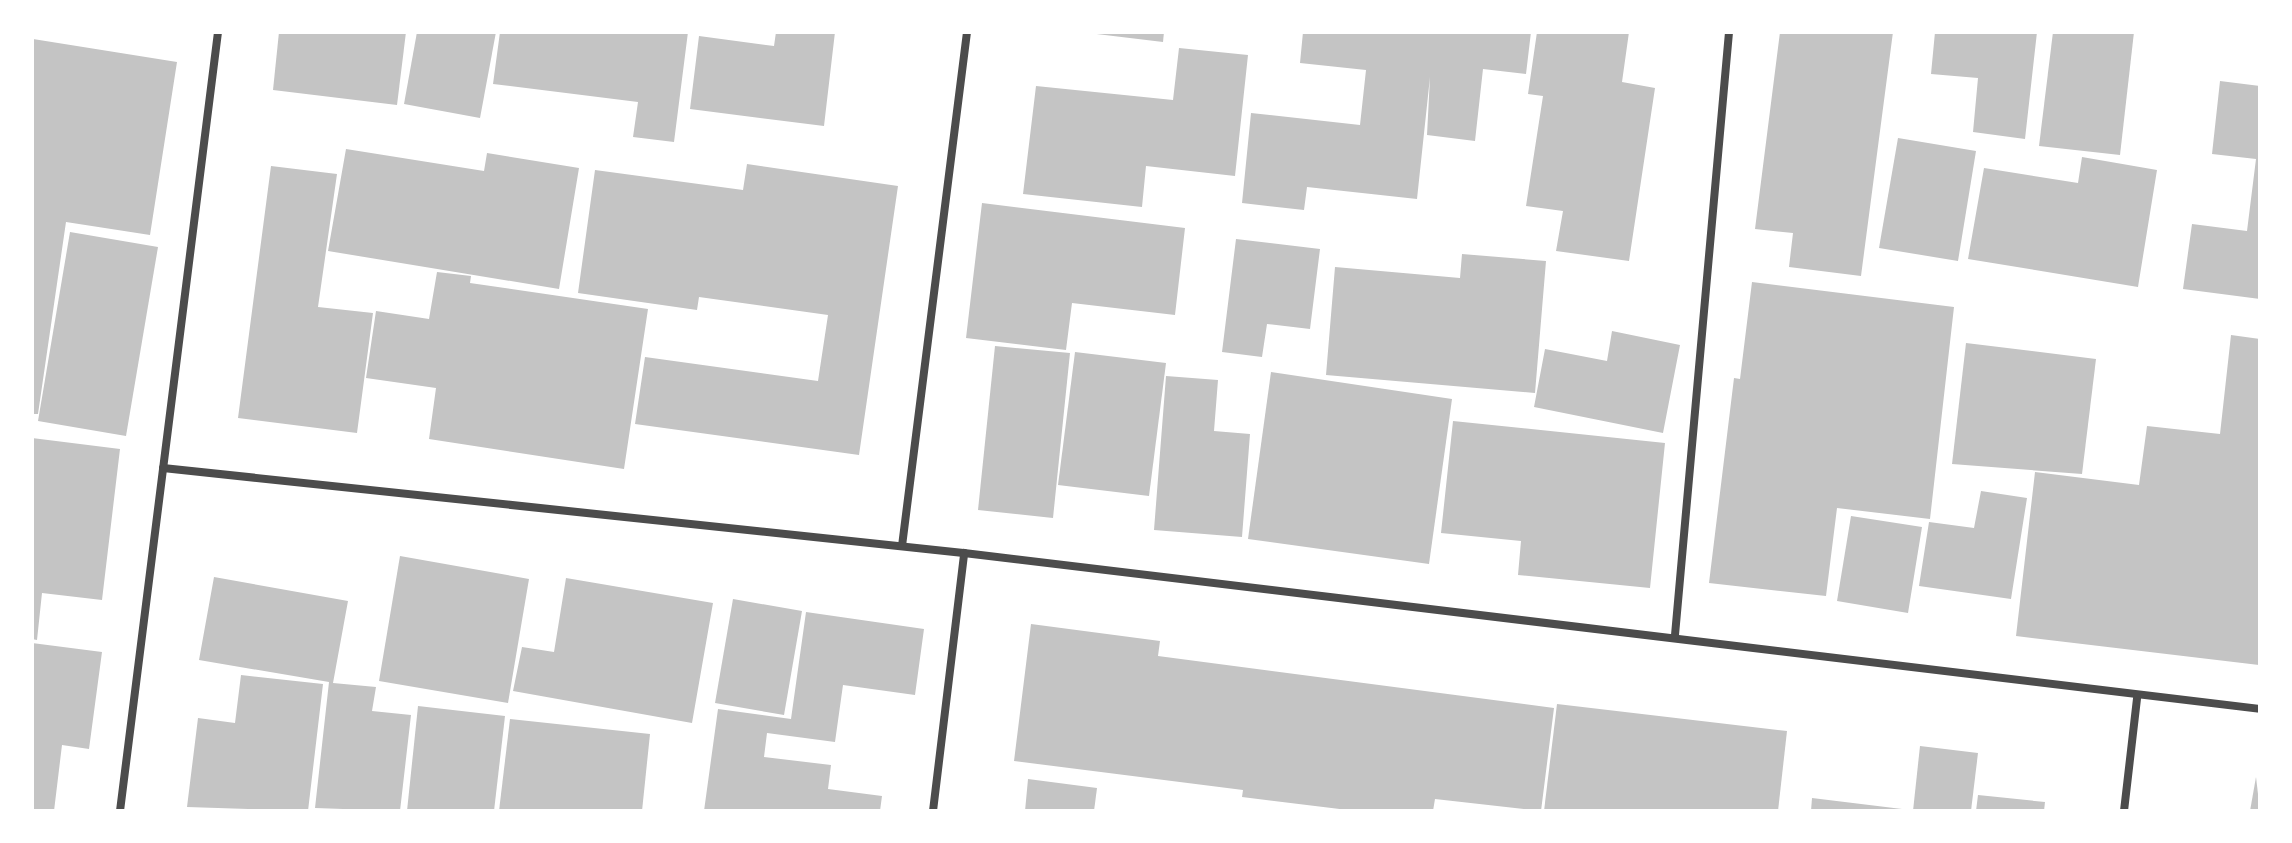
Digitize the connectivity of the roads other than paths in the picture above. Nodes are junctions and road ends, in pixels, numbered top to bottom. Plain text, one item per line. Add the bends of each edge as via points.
1 (218, 32) edge
2 (967, 32) edge
3 (1729, 32) edge
4 (163, 468) junction
5 (902, 546) junction
6 (964, 553) junction
7 (1675, 635) junction
8 (2137, 698) junction
9 (2260, 709) edge
10 (120, 811) edge
11 (933, 811) edge
12 (2124, 811) edge

1 - 4 street
2 - 5 street
3 - 7 street
4 - 5 street
4 - 10 street
5 - 6 street
6 - 7 street
6 - 11 street
7 - 8 street
8 - 9 street
8 - 12 street

